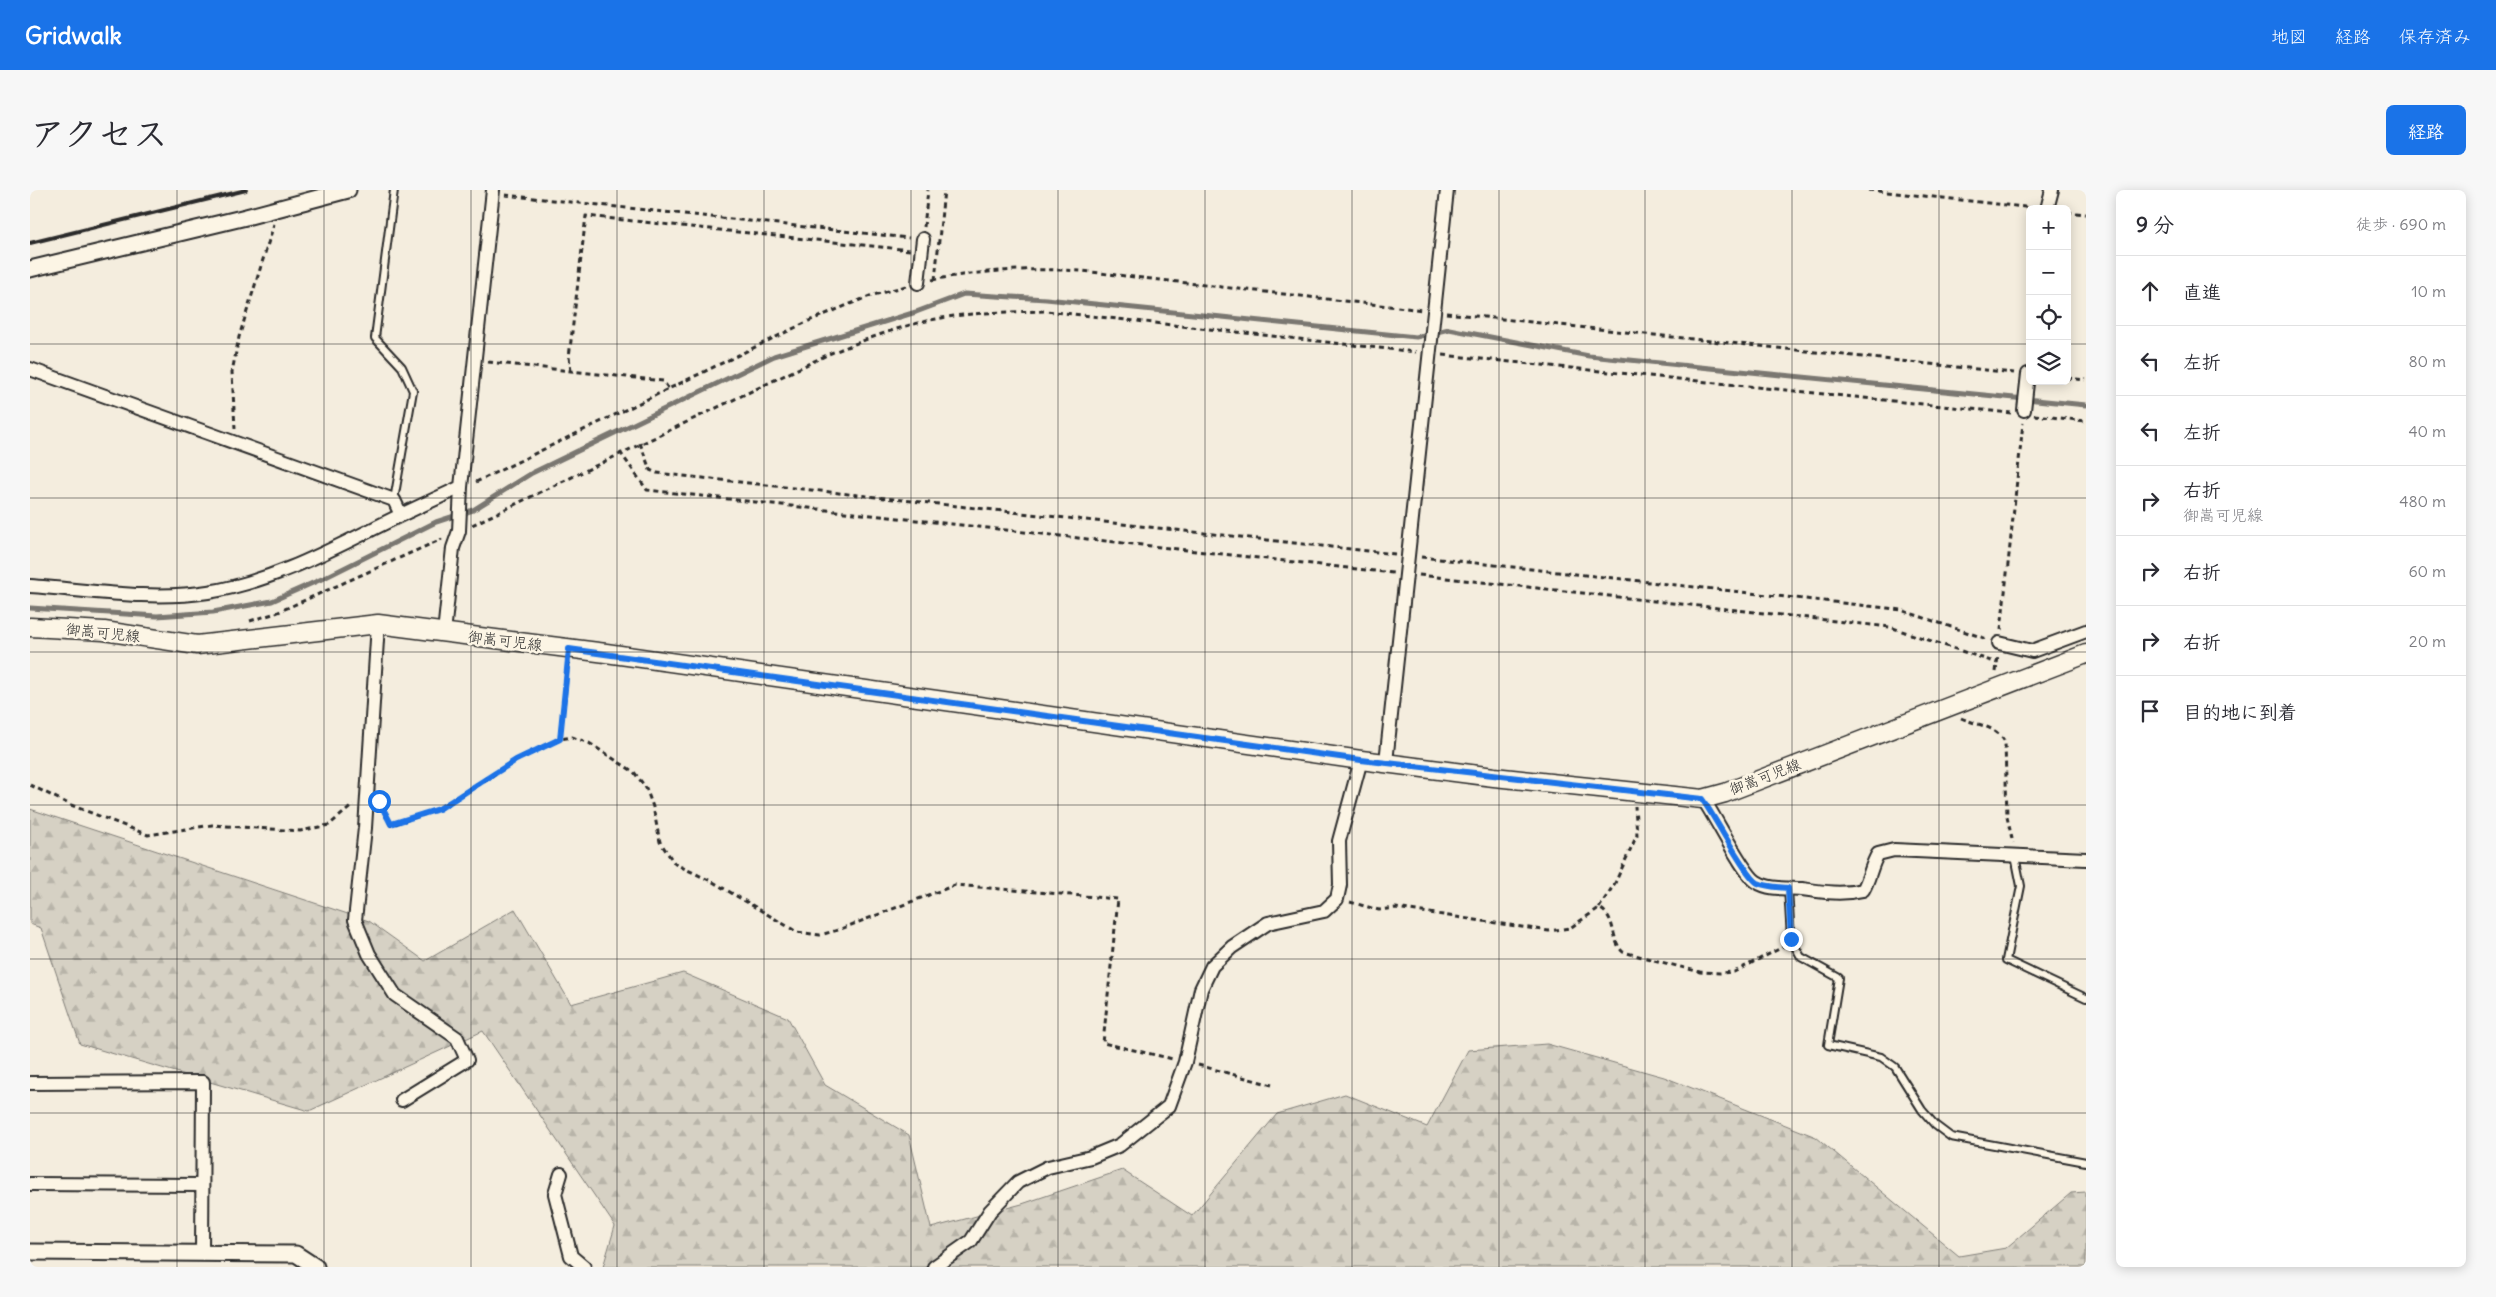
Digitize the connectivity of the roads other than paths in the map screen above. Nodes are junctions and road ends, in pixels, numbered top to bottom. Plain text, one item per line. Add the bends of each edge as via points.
1 (348, 190) edge
2 (394, 190) edge
3 (1447, 190) edge
4 (2052, 190) edge
5 (492, 192) edge
6 (2048, 205) edge
7 (922, 245) road end
8 (30, 269) edge
9 (918, 283) road end
10 (30, 369) edge
11 (2027, 385) edge
12 (2024, 412) road end
13 (461, 487) junction
14 (394, 500) junction
15 (401, 515) junction
16 (30, 586) edge
17 (378, 624) junction
18 (30, 626) edge
19 (2086, 631) edge
20 (444, 633) junction
21 (1999, 643) road end
22 (2086, 654) edge
23 (1361, 760) junction
24 (1386, 762) junction
25 (1702, 799) junction
26 (2015, 856) junction
27 (2086, 859) edge
28 (1788, 888) junction
29 (2086, 998) edge
30 (30, 1083) edge
31 (402, 1100) dead end
32 (2086, 1162) edge
33 (561, 1174) dead end
34 (30, 1184) edge
35 (202, 1185) junction
36 (30, 1252) edge
37 (202, 1252) junction
38 (314, 1266) edge
39 (584, 1267) edge
40 (934, 1267) edge

1 - 8 street
2 - 14 lane via 375,338 402,367 413,392
3 - 24 street
4 - 6 street
5 - 13 street
7 - 9 street
10 - 14 street
11 - 12 street
13 - 15 street
13 - 20 street via 459,528 453,548
14 - 15 street
15 - 16 street via 269,577 207,592 153,595
17 - 18 main road, 御嵩可児線 via 197,645 104,631
17 - 20 main road, 御嵩可児線
17 - 31 street via 365,828 355,920 368,954 396,994 456,1038 467,1060
19 - 21 street via 2032,651
20 - 23 main road, 御嵩可児線
22 - 25 main road, 御嵩可児線 via 1725,793
23 - 24 main road, 御嵩可児線
23 - 40 street via 1339,841 1340,885 1337,899 1324,910 1268,923 1219,957 1201,990 1185,1062 1170,1106 1120,1145 1092,1157 1048,1167 1018,1182 990,1211 971,1241
24 - 25 main road, 御嵩可児線
25 - 28 street via 1747,873 1756,882
26 - 27 street
26 - 28 street via 1894,850 1878,854 1863,890 1846,894
26 - 29 lane via 2021,886 2006,960
28 - 32 lane via 1792,942 1801,957 1839,978 1828,1045 1881,1057 1895,1067 1922,1110 1951,1136
30 - 35 street via 203,1082
33 - 39 street via 555,1194 571,1256
34 - 35 street
35 - 37 street
36 - 37 street
37 - 38 street via 296,1254

